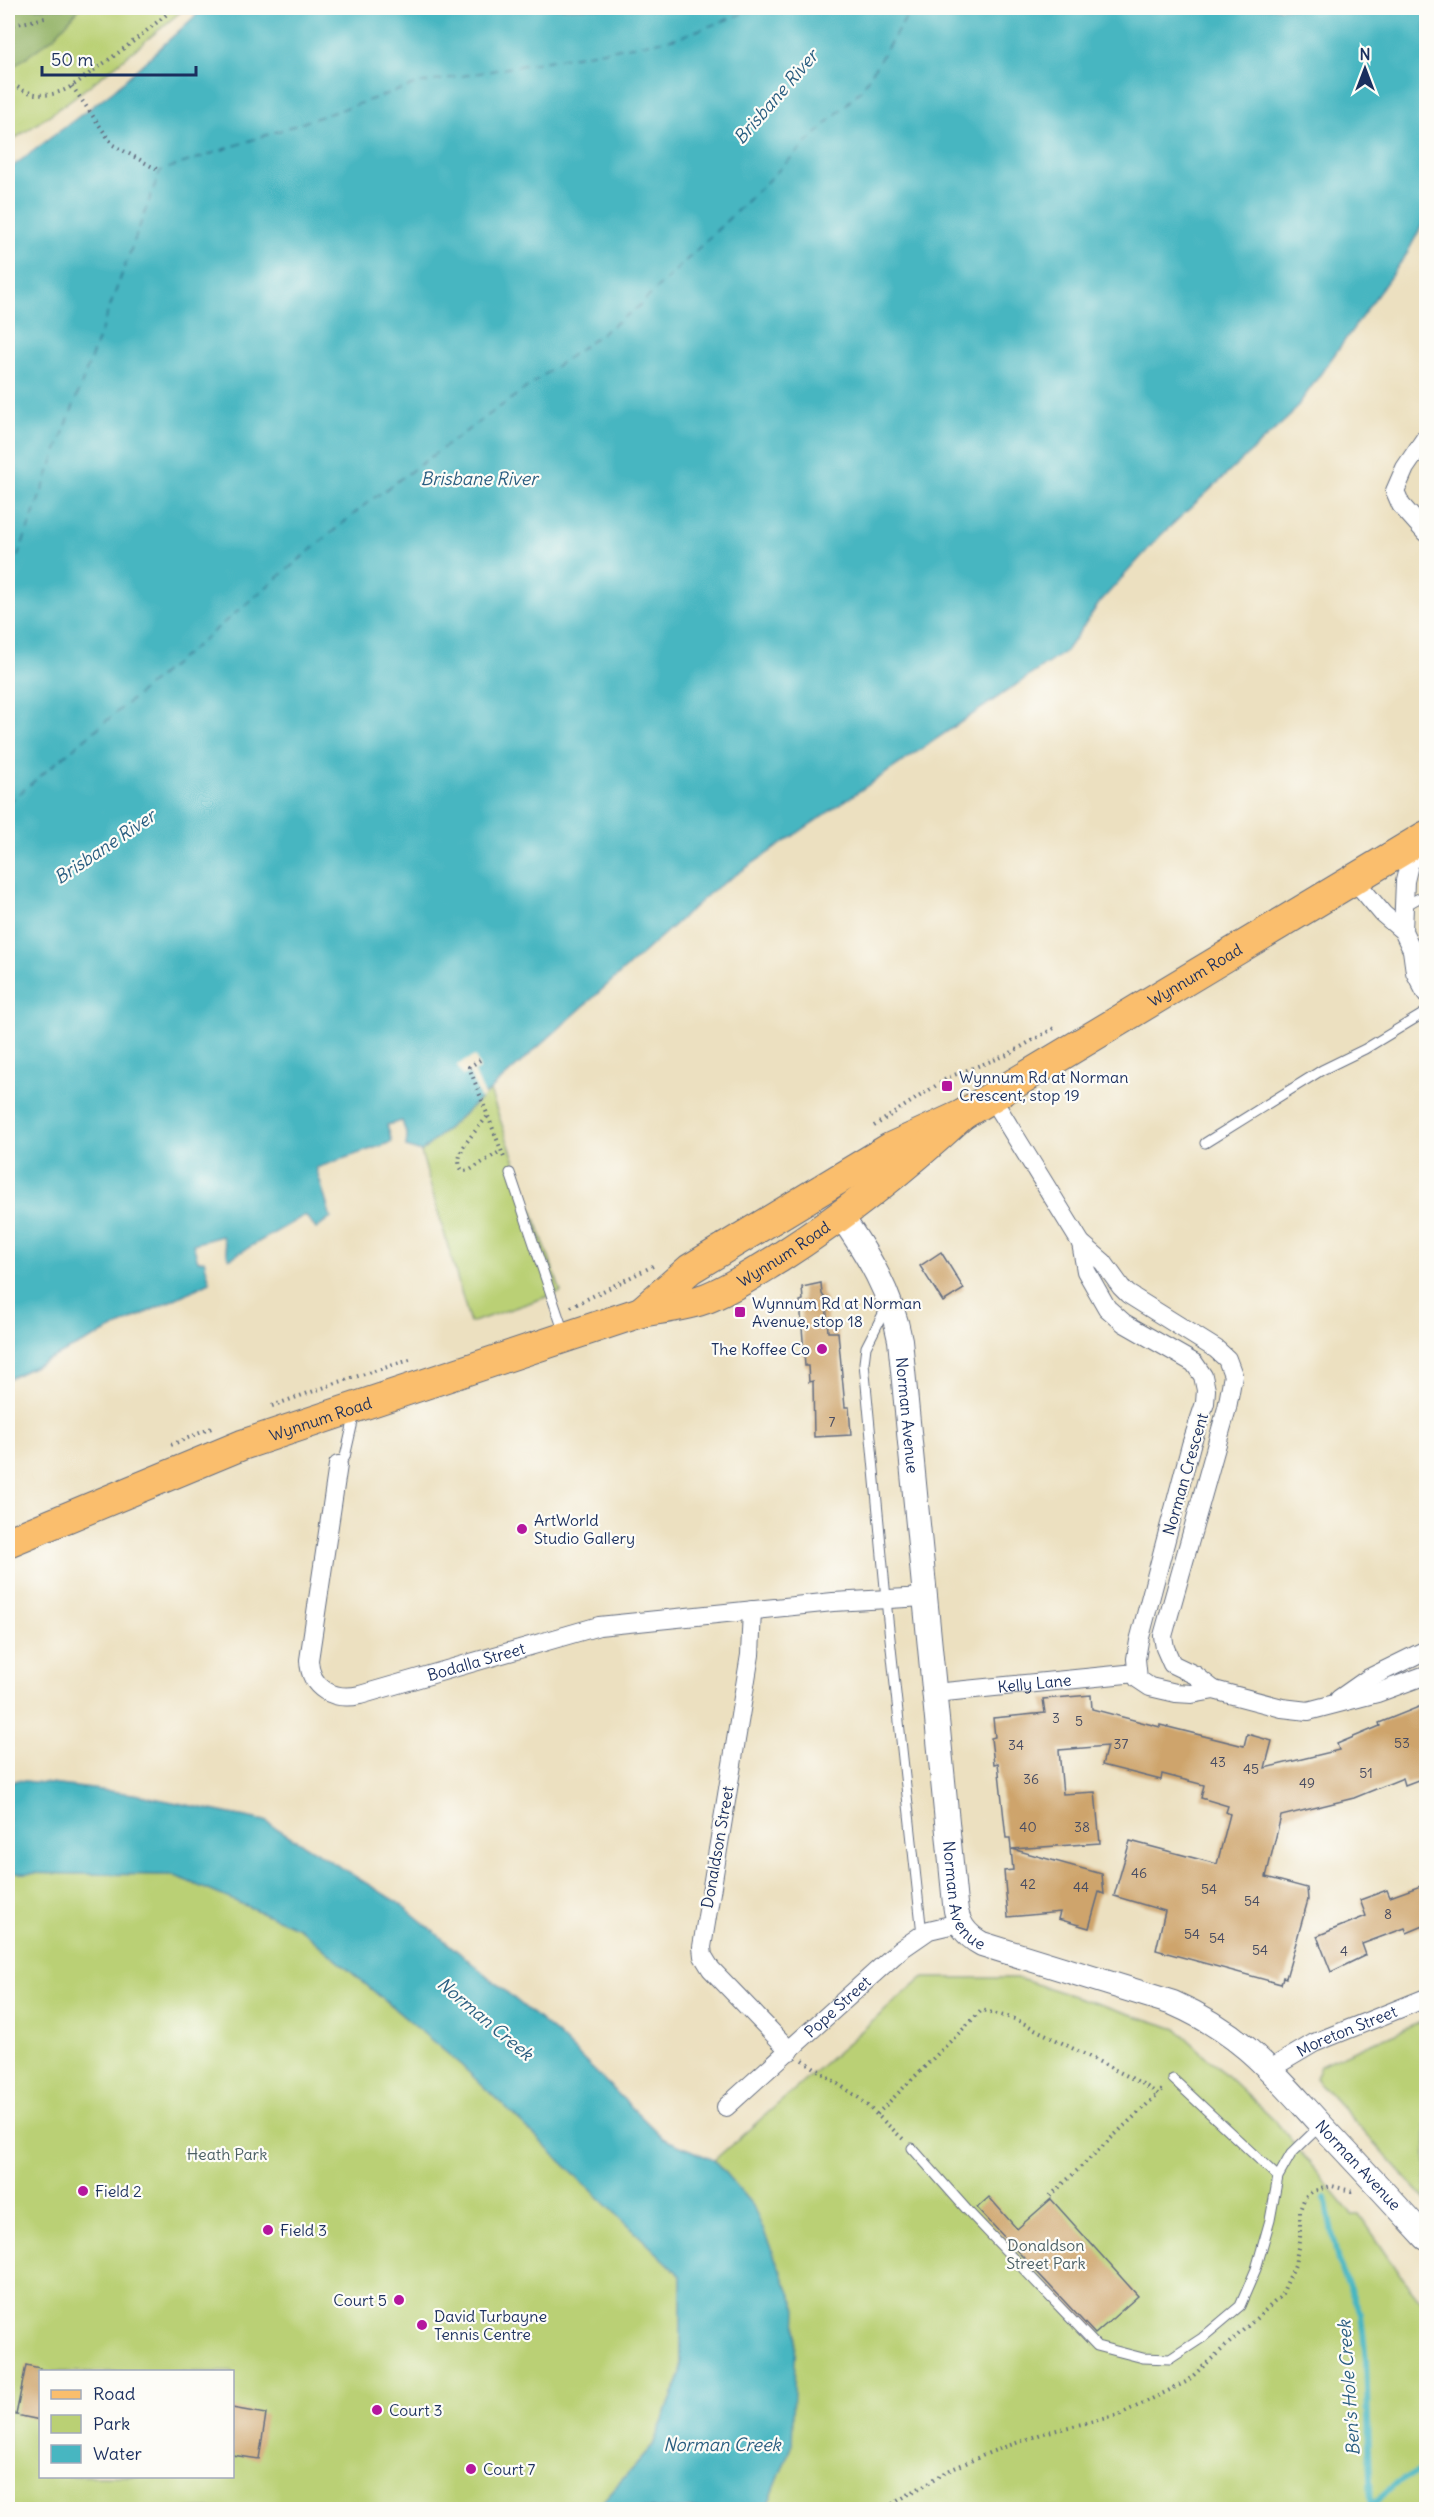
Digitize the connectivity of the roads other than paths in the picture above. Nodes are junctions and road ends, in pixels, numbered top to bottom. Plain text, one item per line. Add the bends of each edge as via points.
1 (1426, 437) edge
2 (1426, 533) edge
3 (1420, 840) edge
4 (1348, 882) junction
5 (1426, 894) edge
6 (1403, 908) junction
7 (1403, 931) junction
8 (1419, 954) edge
9 (1426, 993) edge
10 (1426, 1012) edge
11 (992, 1097) junction
12 (962, 1115) junction
13 (1204, 1143) dead end
14 (510, 1173) road end
15 (824, 1189) junction
16 (841, 1216) junction
17 (1081, 1243) junction
18 (890, 1300) junction
19 (641, 1312) junction
20 (562, 1326) junction
21 (357, 1405) junction
22 (338, 1465) joint
23 (8, 1542) edge
24 (925, 1597) junction
25 (885, 1598) junction
26 (752, 1610) junction
27 (1426, 1650) edge
28 (1136, 1673) junction
29 (1426, 1675) edge
30 (1214, 1690) junction
31 (935, 1693) junction
32 (1333, 1704) junction
33 (959, 1923) junction
34 (922, 1934) junction
35 (1426, 1998) edge
36 (790, 2051) junction
37 (1270, 2069) junction
38 (1173, 2079) road end
39 (726, 2107) dead end
40 (1322, 2125) junction
41 (912, 2148) road end
42 (1278, 2177) junction
43 (1426, 2238) edge

1 - 2 street via 1404,468 1395,493
3 - 4 main road, Wynnum Road
3 - 6 street via 1405,881
4 - 7 street via 1362,889
4 - 11 main road, Wynnum Road
5 - 6 lane
6 - 7 street
7 - 8 street
8 - 9 street via 1415,972
10 - 13 lane
11 - 12 main road, Wynnum Road
11 - 17 street, Norman Crescent
12 - 15 main road, Wynnum Road via 902,1141
12 - 16 main road, Wynnum Road
14 - 20 lane
15 - 16 main road, Norman Avenue
15 - 19 main road, Wynnum Road via 690,1269
16 - 18 street, Norman Avenue via 874,1266
16 - 19 main road, Wynnum Road via 724,1290 692,1303
17 - 28 street, Norman Crescent via 1086,1271 1107,1308 1124,1323 1194,1363 1206,1390 1139,1641
17 - 30 street, Norman Crescent via 1104,1262 1128,1294 1216,1349 1232,1369 1227,1408 1163,1636 1172,1664
18 - 24 street, Norman Avenue via 902,1358
18 - 25 lane via 866,1347 864,1363
19 - 20 main road, Wynnum Road
20 - 21 main road, Wynnum Road
21 - 22 lane, Bodalla Street via 345,1457
21 - 23 main road, Wynnum Road via 242,1445
22 - 26 street, Bodalla Street via 309,1660 315,1683 334,1696 360,1695 599,1626
24 - 25 street, Bodalla Street
24 - 31 street, Norman Avenue
25 - 26 street, Bodalla Street
25 - 34 lane
26 - 36 street, Donaldson Street via 750,1655 702,1947 711,1969
27 - 32 street, Norman Crescent via 1369,1678
28 - 30 street, Norman Crescent via 1143,1684 1176,1693
28 - 31 street, Kelly Lane
29 - 32 street, Norman Crescent
30 - 32 street, Norman Crescent via 1303,1711
31 - 33 street, Norman Avenue
33 - 34 street, Pope Street
33 - 37 street, Norman Avenue via 977,1942 996,1950 1135,1990 1194,2012 1230,2034
34 - 36 street, Pope Street
35 - 37 street, Moreton Street via 1314,2043
36 - 39 street, Pope Street
37 - 40 street, Norman Avenue
38 - 42 lane
40 - 42 lane via 1291,2154
40 - 43 street, Norman Avenue
41 - 42 lane via 1097,2346 1143,2358 1170,2360 1240,2306 1261,2250

